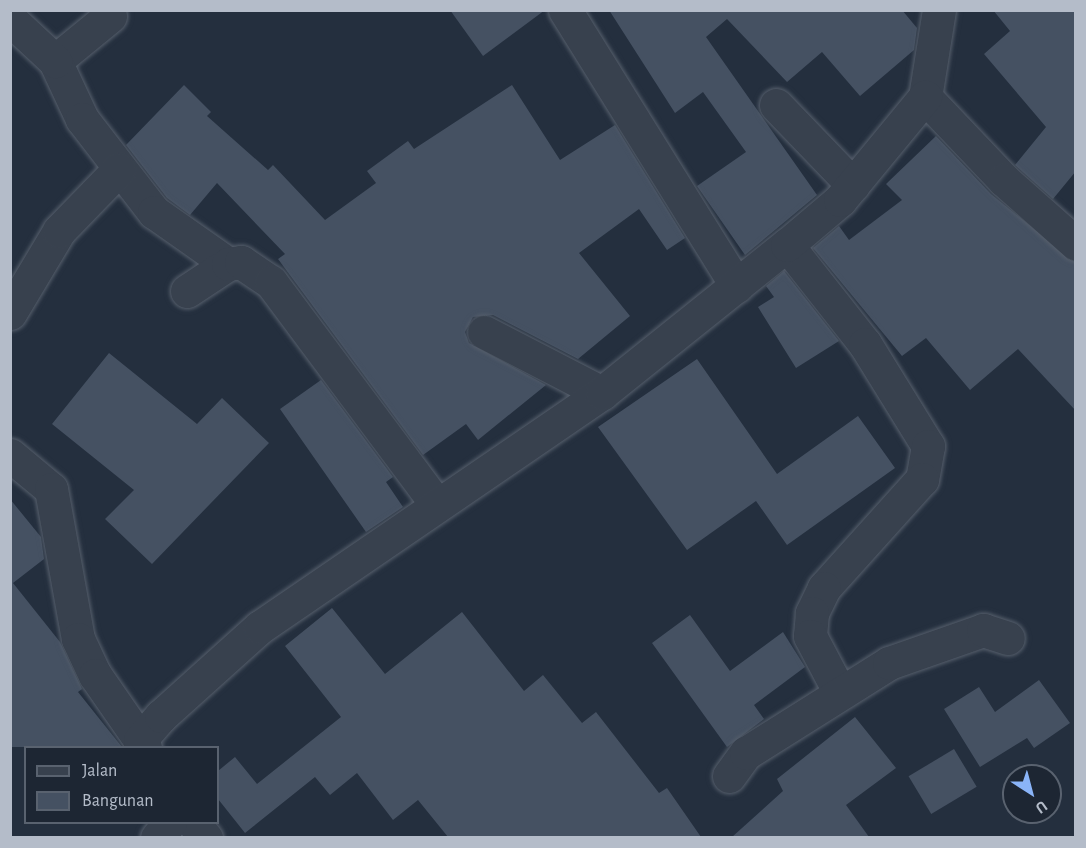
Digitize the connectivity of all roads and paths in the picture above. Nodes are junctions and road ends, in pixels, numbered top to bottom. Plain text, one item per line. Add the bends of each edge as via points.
1 (566, 10) edge
2 (939, 10) edge
3 (110, 16) dead end
4 (10, 19) edge
5 (55, 61) junction
6 (925, 97) junction
7 (776, 105) dead end
8 (119, 169) junction
9 (853, 185) junction
10 (1076, 244) edge
11 (787, 245) junction
12 (228, 264) junction
13 (737, 286) junction
14 (187, 291) dead end
15 (10, 313) edge
16 (484, 332) dead end
17 (602, 393) junction
18 (10, 455) edge
19 (436, 503) junction
20 (1008, 638) dead end
21 (840, 693) junction
22 (142, 744) edge
23 (729, 776) dead end
24 (169, 824) edge
25 (195, 824) edge
26 (157, 837) edge
27 (207, 837) edge

1 - 13 street
2 - 6 street
3 - 5 street
4 - 5 street
5 - 8 street via 82,119
6 - 9 street
6 - 10 street via 1004,180
7 - 9 street
8 - 12 street via 154,212
8 - 15 street via 59,231
9 - 11 street
11 - 13 street
11 - 21 street via 865,344 928,446 922,479 824,588 812,613 810,636
12 - 14 street
12 - 19 street via 254,267 271,282
13 - 17 street
16 - 17 street
17 - 19 street
18 - 22 street via 51,489 78,639 106,693
19 - 22 street via 260,627
20 - 21 street via 983,630 933,644
21 - 23 street via 746,753
24 - 26 street
25 - 27 street

